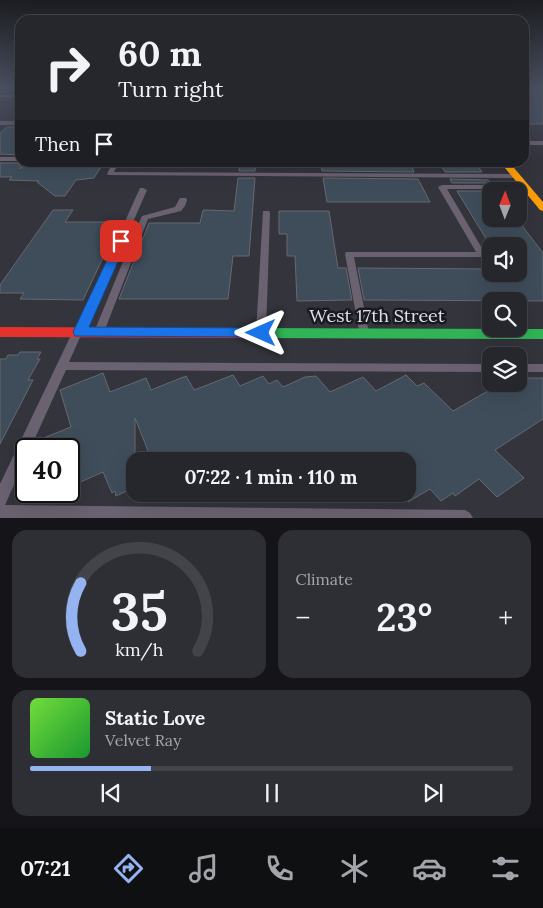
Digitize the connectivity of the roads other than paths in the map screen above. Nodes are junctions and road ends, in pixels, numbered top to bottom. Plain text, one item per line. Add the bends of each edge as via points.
1 (0, 123) edge
2 (15, 123) edge
3 (529, 142) edge
4 (543, 143) edge
5 (0, 159) edge
6 (15, 159) edge
7 (114, 167) edge
8 (508, 167) edge
9 (515, 176) junction
10 (520, 182) edge
11 (482, 187) edge
12 (143, 190) dead end
13 (528, 190) edge
14 (183, 200) dead end
15 (543, 208) edge
16 (266, 213) dead end
17 (0, 332) edge
18 (78, 332) junction
19 (98, 332) junction
20 (261, 333) junction
21 (364, 334) junction
22 (543, 334) edge
23 (62, 366) junction
24 (482, 368) edge
25 (527, 368) edge
26 (543, 368) edge
27 (0, 500) edge
28 (0, 512) edge
29 (466, 518) edge

1 - 2 lane
3 - 4 lane
5 - 6 lane
7 - 9 lane via 110,174
8 - 9 street
9 - 10 street
11 - 21 lane via 442,187 482,255 349,254
12 - 18 lane
13 - 15 street
14 - 19 lane via 178,209 145,218
16 - 20 lane
17 - 18 street, West 17th Street
18 - 19 street, West 17th Street
18 - 23 lane
19 - 20 street, West 17th Street
20 - 21 street, West 17th Street
21 - 22 street, West 17th Street
23 - 24 lane
23 - 27 lane
25 - 26 lane
28 - 29 lane

